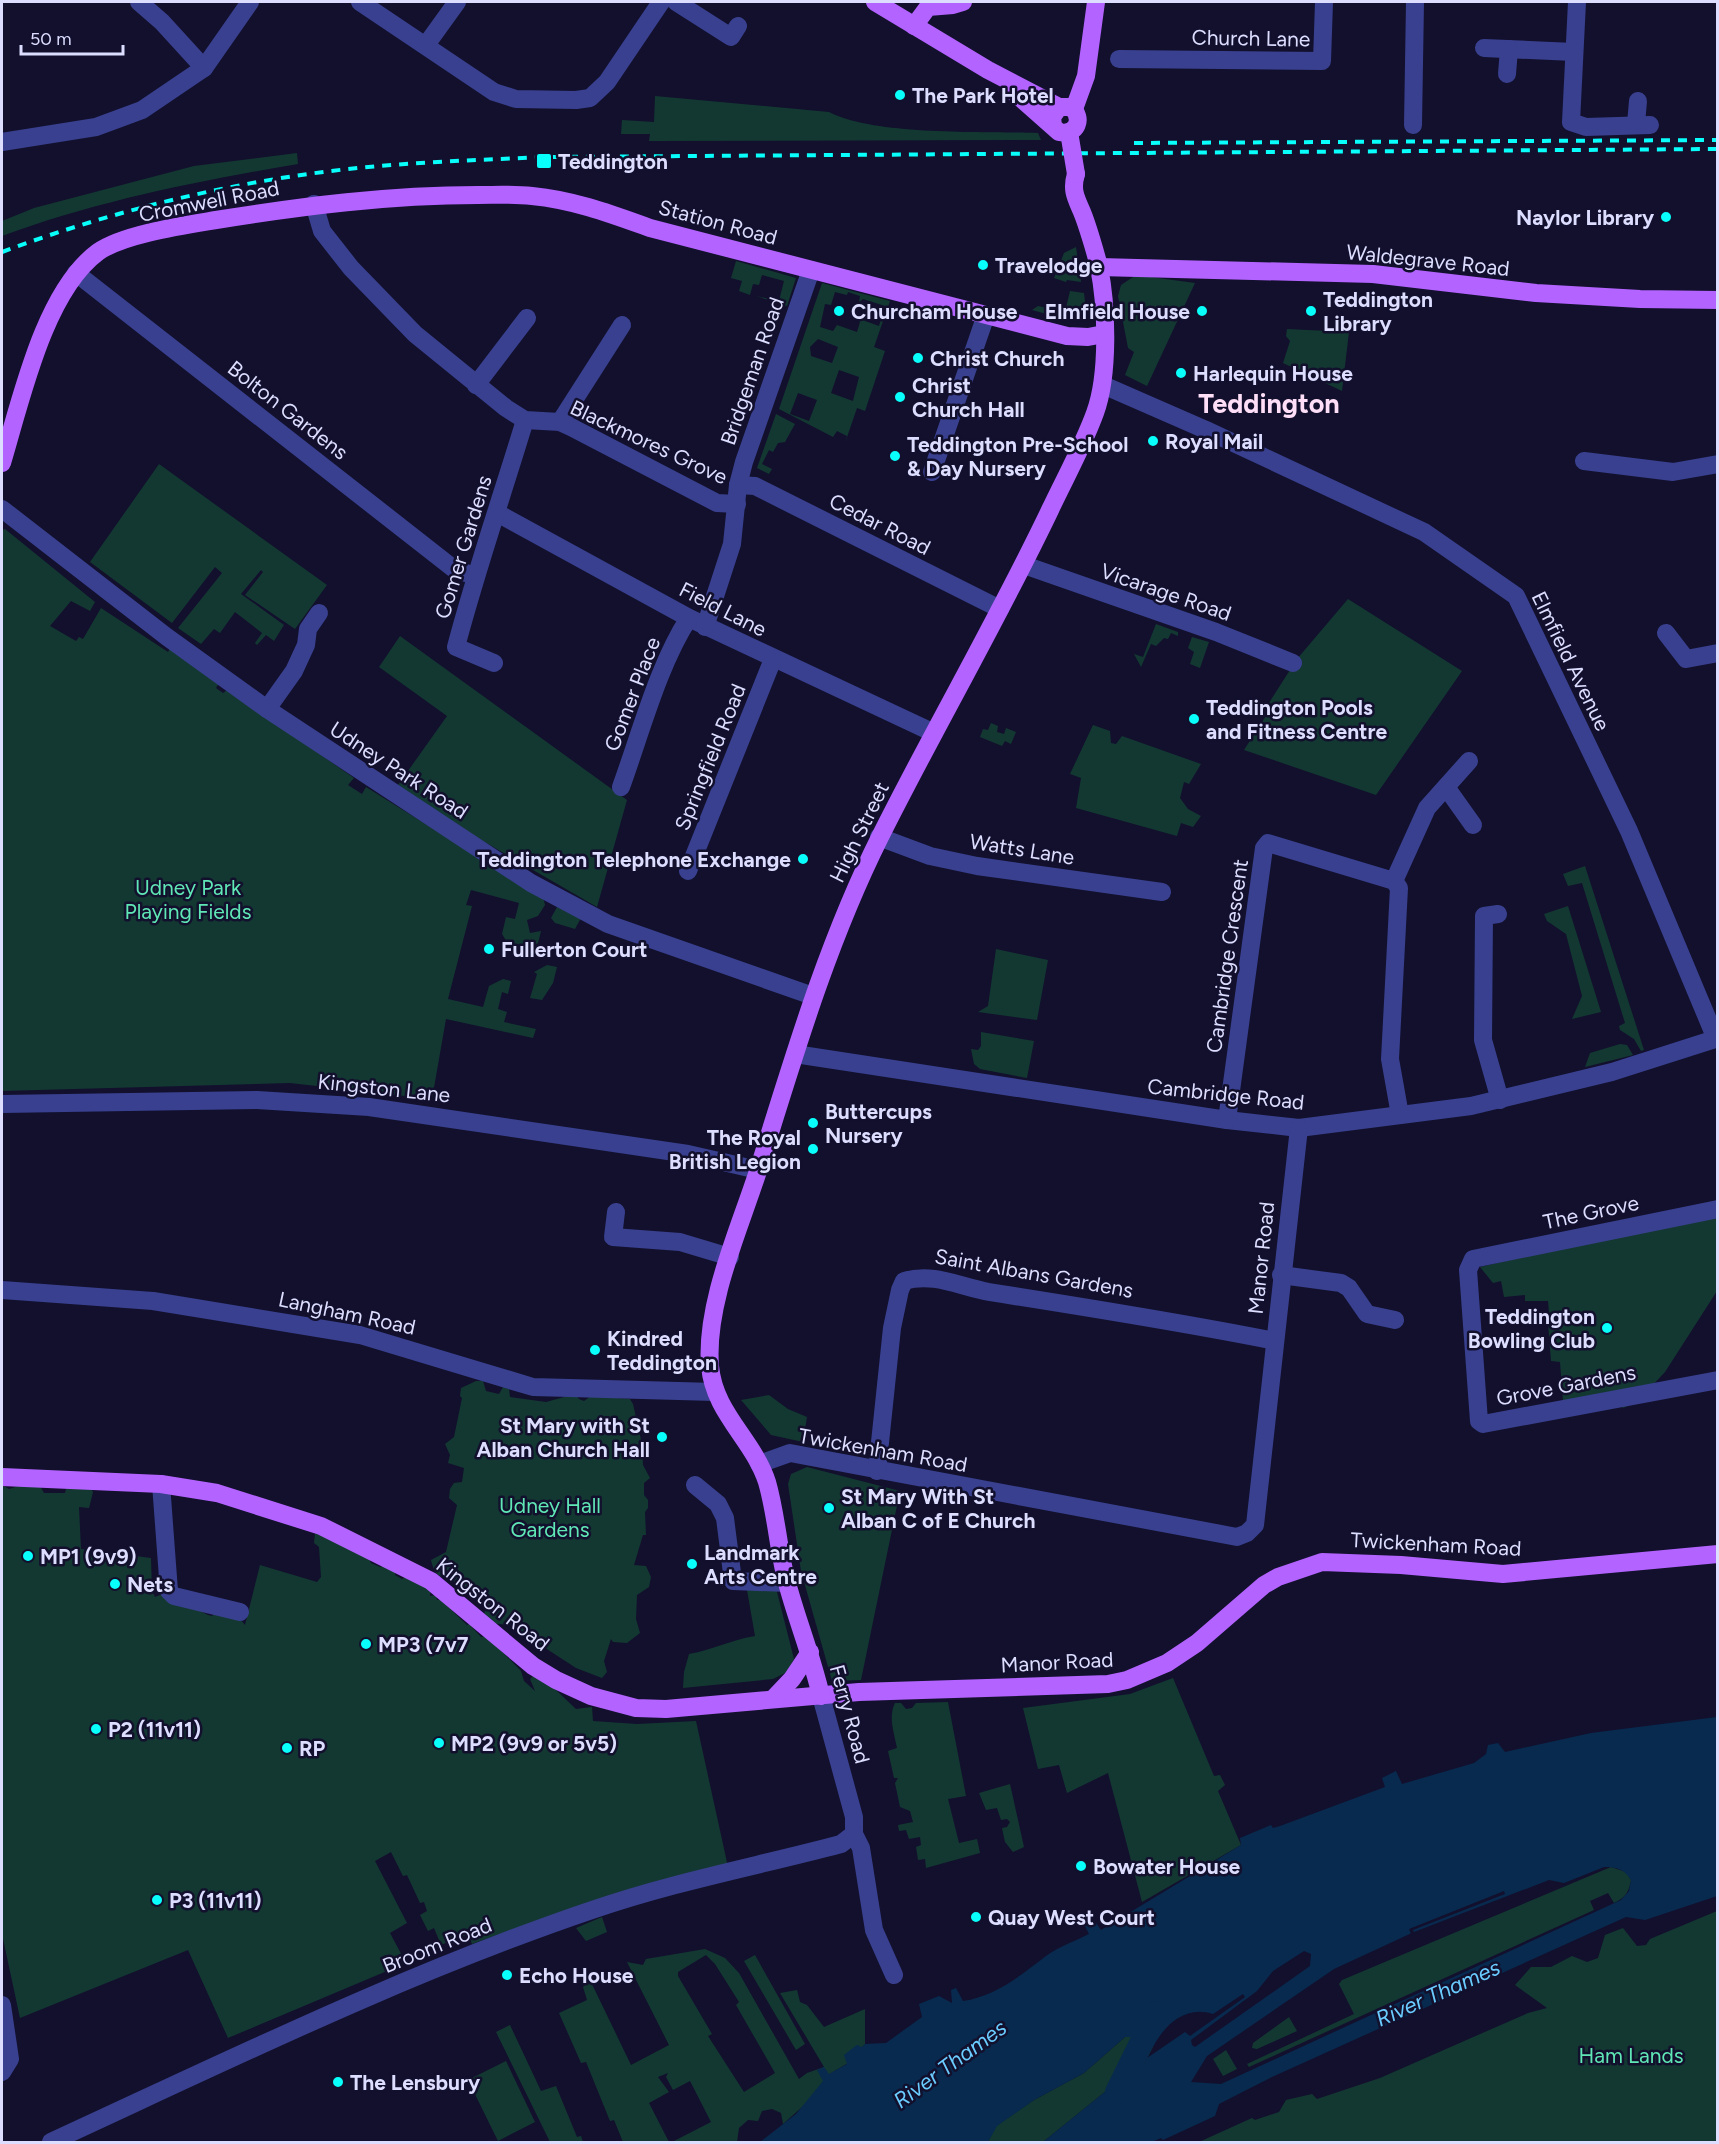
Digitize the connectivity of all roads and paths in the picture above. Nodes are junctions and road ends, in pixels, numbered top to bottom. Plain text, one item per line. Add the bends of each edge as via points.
1 (139, 2) edge
2 (250, 2) edge
3 (360, 2) edge
4 (457, 2) edge
5 (661, 2) edge
6 (676, 2) edge
7 (963, 2) edge
8 (1096, 2) edge
9 (1324, 2) edge
10 (1415, 2) edge
11 (1577, 2) edge
12 (880, 3) edge
13 (932, 4) edge
14 (738, 26) dead end
15 (914, 26) junction
16 (426, 45) junction
17 (1484, 48) dead end
18 (1509, 49) junction
19 (1574, 52) junction
20 (1119, 59) dead end
21 (204, 68) junction
22 (988, 70) junction
23 (1507, 74) dead end
24 (1638, 101) dead end
25 (1066, 108) junction
26 (1413, 125) dead end
27 (1058, 128) junction
28 (2, 142) edge
29 (314, 204) junction
30 (1099, 267) junction
31 (811, 270) junction
32 (76, 273) junction
33 (1718, 300) edge
34 (986, 315) junction
35 (527, 318) dead end
36 (622, 325) dead end
37 (1104, 334) junction
38 (476, 385) junction
39 (1103, 385) junction
40 (525, 420) junction
41 (560, 422) junction
42 (6, 431) edge
43 (1584, 461) dead end
44 (2, 463) edge
45 (1718, 464) edge
46 (932, 472) dead end
47 (738, 485) junction
48 (737, 504) junction
49 (2, 509) edge
50 (497, 513) junction
51 (1024, 566) junction
52 (475, 576) junction
53 (1000, 609) junction
54 (319, 613) dead end
55 (697, 622) junction
56 (1666, 633) dead end
57 (1718, 653) edge
58 (772, 659) junction
59 (494, 663) dead end
60 (1293, 663) dead end
61 (267, 709) junction
62 (934, 733) junction
63 (1469, 761) dead end
64 (621, 787) dead end
65 (1446, 787) junction
66 (1473, 825) dead end
67 (879, 837) junction
68 (688, 871) dead end
69 (1394, 881) junction
70 (1161, 892) dead end
71 (1498, 914) dead end
72 (813, 996) junction
73 (1717, 1038) edge
74 (795, 1054) junction
75 (1500, 1100) junction
76 (2, 1104) edge
77 (1400, 1115) junction
78 (1227, 1120) junction
79 (1299, 1128) junction
80 (758, 1170) junction
81 (1718, 1209) edge
82 (616, 1212) dead end
83 (730, 1257) junction
84 (1473, 1259) joint
85 (1281, 1275) junction
86 (2, 1290) edge
87 (1395, 1320) dead end
88 (1275, 1341) junction
89 (1718, 1380) edge
90 (715, 1392) junction
91 (759, 1464) junction
92 (877, 1471) junction
93 (2, 1477) edge
94 (161, 1484) junction
95 (695, 1485) dead end
96 (1247, 1533) joint
97 (1718, 1554) edge
98 (787, 1583) junction
99 (1264, 1585) joint
100 (240, 1612) dead end
101 (810, 1652) junction
102 (821, 1696) junction
103 (773, 1699) junction
104 (854, 1834) junction
105 (894, 1975) dead end
106 (2, 2005) edge
107 (2, 2072) edge
108 (51, 2142) edge

1 - 21 street
2 - 21 street
3 - 16 street
4 - 16 street
5 - 16 street via 607,82 586,99 505,96
6 - 14 street via 731,37
7 - 13 main road
8 - 25 main road via 1086,76
9 - 20 street, Church Lane via 1322,61
10 - 26 street
11 - 19 street
12 - 15 main road
13 - 15 main road
15 - 22 main road
17 - 18 street
18 - 19 street
18 - 23 street
19 - 24 street via 1571,122 1586,126 1643,124
21 - 28 street via 142,110 119,120
22 - 25 main road
22 - 27 main road
25 - 27 main road via 1052,117
27 - 30 main road, High Street, bridge via 1083,185 1083,212
29 - 31 main road, Station Road via 450,195 530,195 605,211 650,228
29 - 32 main road, Cromwell Road via 146,234 100,251
29 - 38 street via 322,231 351,268 415,334
30 - 33 main road, Waldegrave Road via 1373,274 1536,293
30 - 37 main road, High Street
31 - 34 main road, Station Road
31 - 47 street, Bridgeman Road
32 - 42 main road, Cromwell Road via 54,306
32 - 52 street, Bolton Gardens via 454,569
34 - 37 main road, Station Road via 1067,336
34 - 46 street
35 - 38 street
36 - 41 street
37 - 39 main road, High Street
38 - 40 street
39 - 51 main road, High Street via 1092,422
39 - 73 street, Elmfield Avenue via 1424,532 1516,596 1629,831
40 - 41 street, Blackmores Grove
40 - 50 street, Gomer Gardens
41 - 48 street, Blackmores Grove via 717,503
42 - 44 main road, Cromwell Road
43 - 45 street via 1673,472
47 - 48 street, Bridgeman Road
47 - 53 street, Cedar Road via 755,486
48 - 55 street, Bridgeman Road via 732,544
49 - 61 street, Udney Park Road
50 - 52 street, Gomer Gardens
50 - 55 street, Field Lane
51 - 53 main road, High Street
51 - 60 street, Vicarage Road via 1208,629
52 - 59 street, Gomer Gardens via 456,647
53 - 62 main road, High Street
54 - 61 street via 308,629 306,645 294,671
55 - 58 street, Field Lane
55 - 64 street, Gomer Place via 680,632
56 - 57 street via 1686,659
58 - 62 street, Field Lane
58 - 68 street, Springfield Road
61 - 72 street, Udney Park Road via 521,876 608,924
62 - 67 main road, High Street
63 - 65 street
65 - 66 street
65 - 69 street via 1427,808
67 - 70 street, Watts Lane via 930,856 976,866
67 - 72 main road, High Street
69 - 77 street via 1399,888 1390,1059
69 - 78 street, Cambridge Crescent via 1268,843 1264,848
71 - 75 street via 1484,916 1481,1019
72 - 74 main road, High Street
73 - 75 street, Cambridge Road via 1642,1064
74 - 78 street, Cambridge Road
74 - 80 main road, High Street
75 - 77 street, Cambridge Road
76 - 80 street, Kingston Lane via 257,1100 369,1107 688,1154
77 - 79 street, Cambridge Road
78 - 79 street, Cambridge Road
79 - 85 street, Manor Road
80 - 83 main road, High Street
81 - 84 street, The Grove
82 - 83 street via 613,1237 680,1242
83 - 90 main road, High Street via 709,1344
84 - 89 street, Grove Gardens via 1468,1270 1469,1297 1479,1421 1483,1424
85 - 87 street via 1341,1283 1367,1314
85 - 88 street, Manor Road
86 - 90 street, Langham Road via 153,1301 349,1333 421,1351 533,1387
88 - 92 street, Saint Albans Gardens via 1138,1314 969,1289 940,1279 921,1276 904,1281 892,1328
88 - 96 street, Manor Road via 1255,1525
90 - 91 main road, High Street via 725,1415
91 - 92 street, Twickenham Road via 790,1453
91 - 98 main road, Ferry Road
92 - 96 street, Twickenham Road via 1228,1536
93 - 94 main road, Kingston Road
94 - 100 street via 169,1591 174,1596
94 - 103 main road, Kingston Road via 217,1492 344,1536 431,1581 533,1666 591,1696 636,1708 663,1709
95 - 98 street via 718,1504 725,1518 733,1581
97 - 99 main road, Twickenham Road via 1503,1574 1335,1561 1298,1569
98 - 101 main road, Ferry Road
99 - 102 main road, Manor Road via 1188,1649 1127,1680 1097,1686
101 - 102 main road, Ferry Road
101 - 103 main road
102 - 103 main road, Kingston Road
102 - 104 street, Ferry Road via 854,1817
104 - 105 street, Ferry Road via 861,1848 874,1930
104 - 108 street, Broom Road via 842,1844 661,1889 496,1944 256,2046
106 - 107 street via 10,2059

